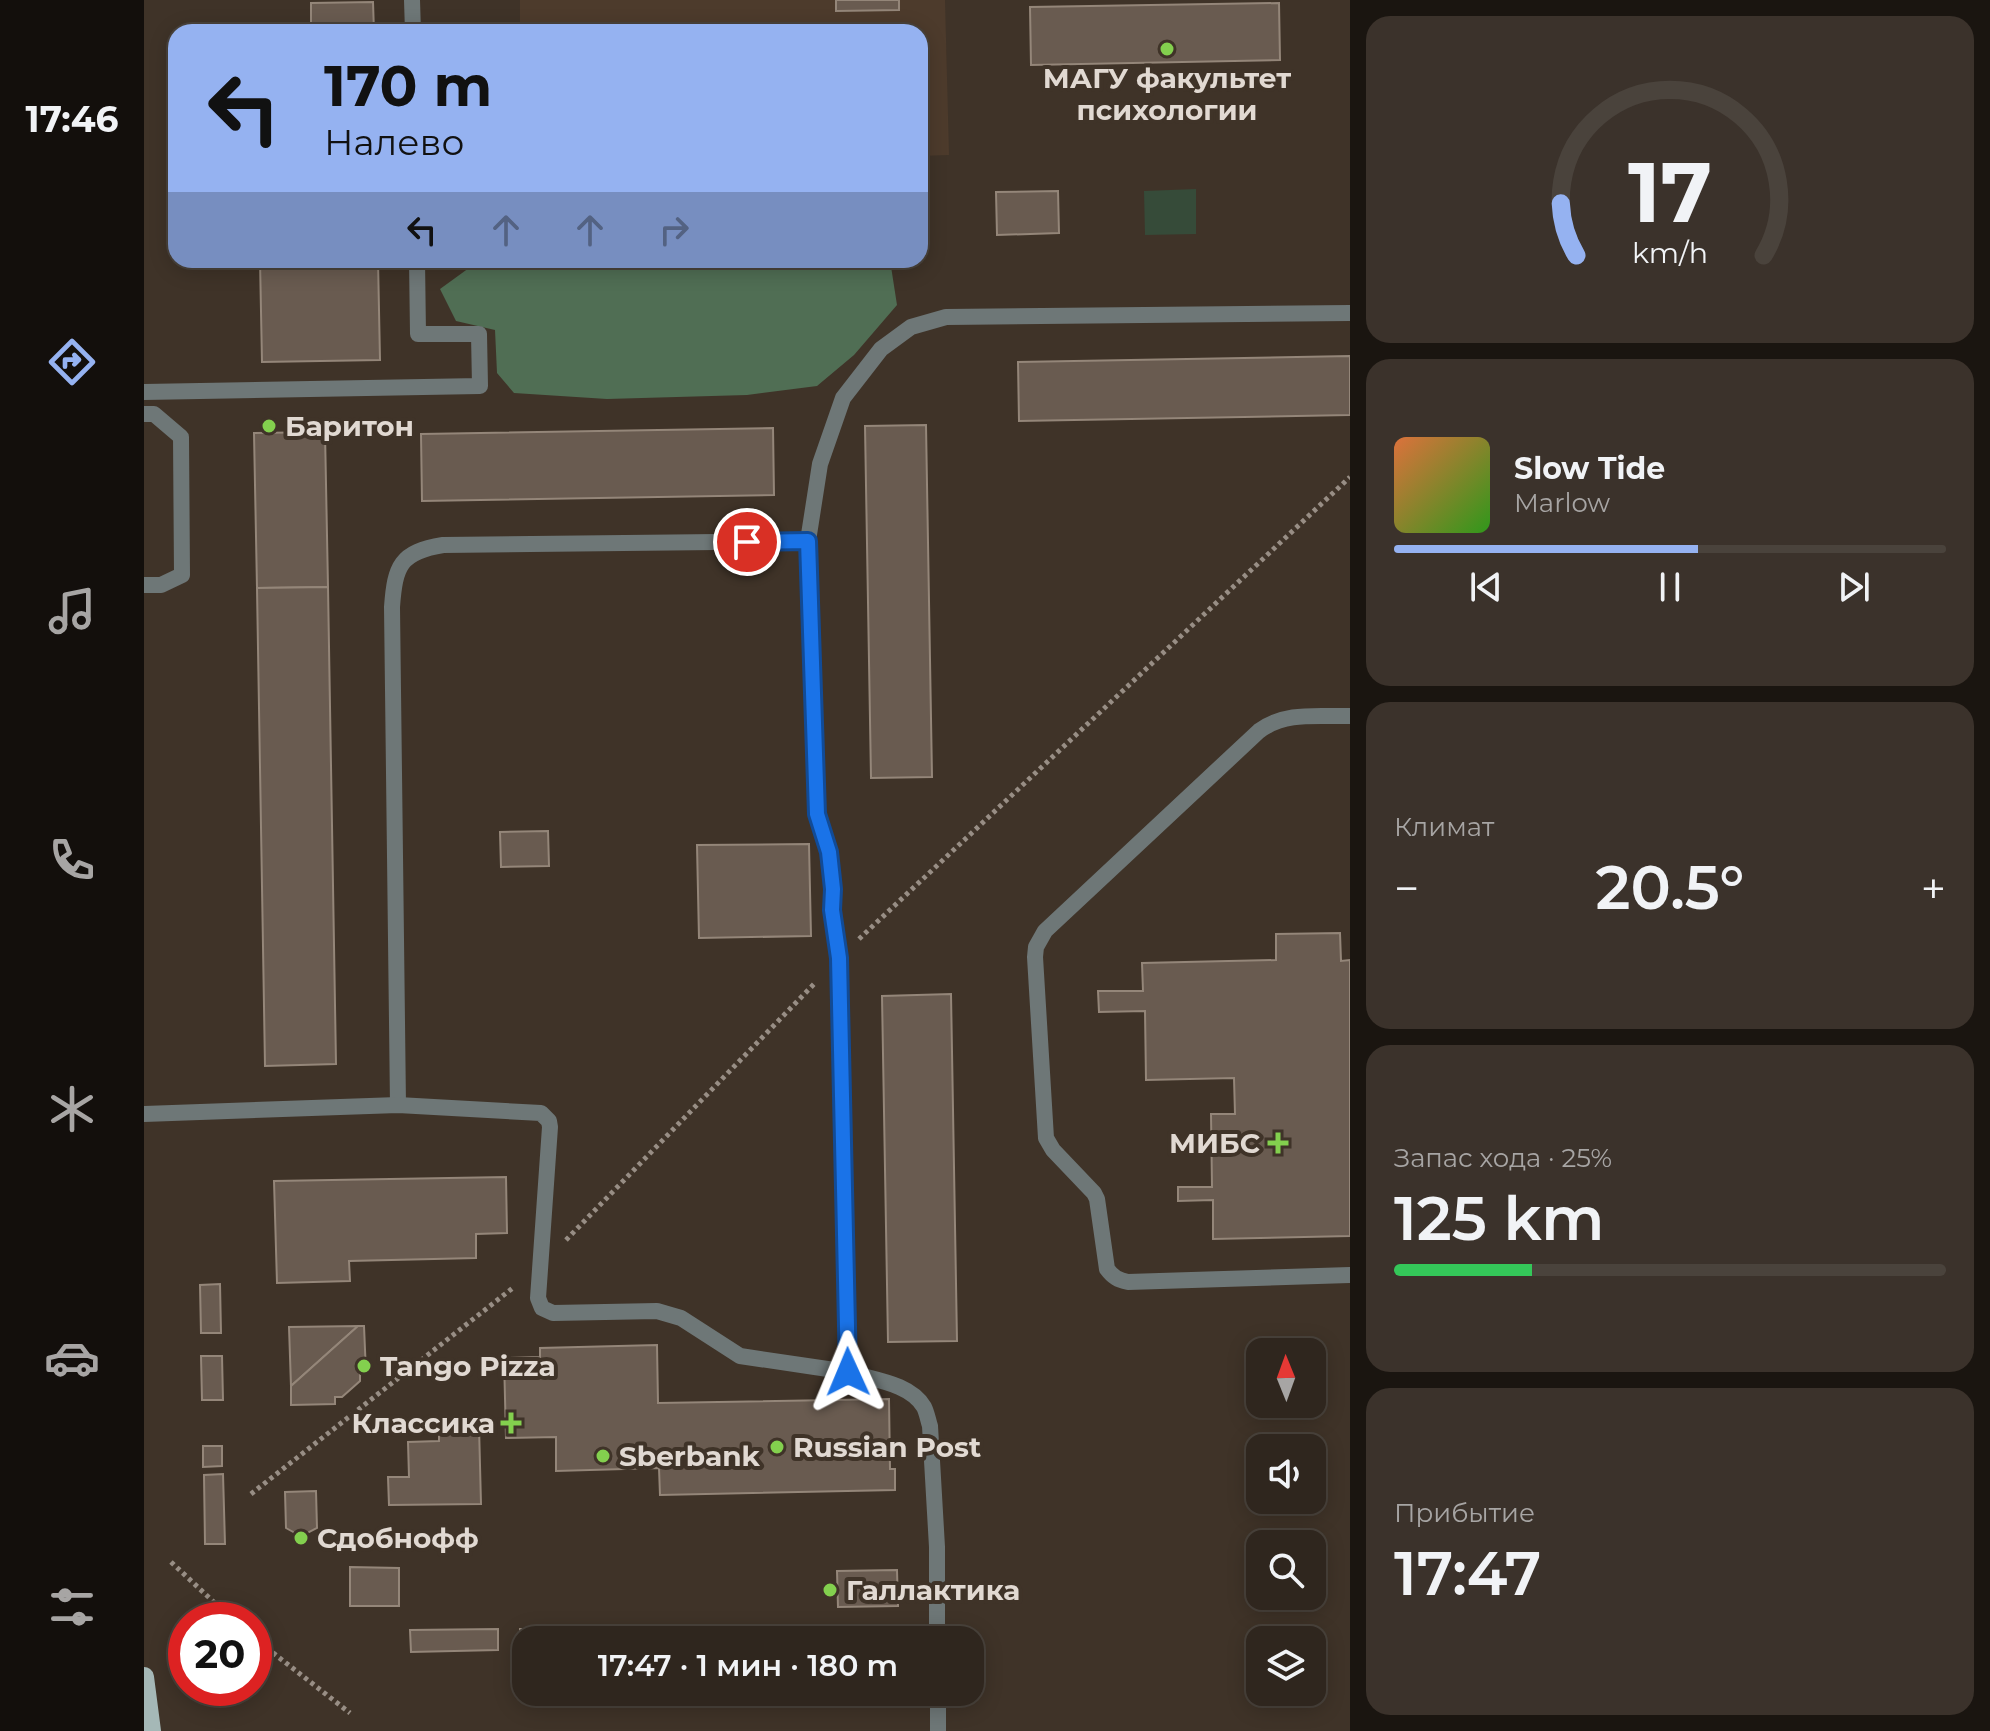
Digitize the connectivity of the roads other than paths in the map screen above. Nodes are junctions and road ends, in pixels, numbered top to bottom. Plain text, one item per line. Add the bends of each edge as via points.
1 (412, 0) edge
2 (413, 24) edge
3 (417, 268) edge
4 (1350, 313) edge
5 (144, 392) edge
6 (144, 414) edge
7 (808, 541) junction
8 (144, 585) edge
9 (1350, 716) edge
10 (398, 1105) junction
11 (144, 1114) edge
12 (1350, 1275) edge
13 (848, 1372) junction
14 (937, 1626) edge
15 (144, 1677) edge
16 (938, 1706) edge
17 (151, 1731) edge
18 (938, 1731) edge

1 - 2 lane
3 - 5 lane via 418,334 479,334 480,386
4 - 7 lane via 946,317 911,327 881,349 843,398 820,464
6 - 8 lane via 154,414 181,437 182,575 161,585
7 - 10 lane via 443,545 421,548 405,558 394,582 392,607
7 - 13 lane via 817,814 829,852 839,958
9 - 12 lane via 1281,718 1259,731 1045,931 1035,957 1046,1138 1097,1199 1105,1261 1112,1276 1128,1282
10 - 11 lane
10 - 13 lane via 536,1111 546,1117 550,1127 538,1298 547,1312 669,1313 740,1356
13 - 14 lane via 899,1387 915,1395 925,1409 937,1547
15 - 17 main road
16 - 18 lane

